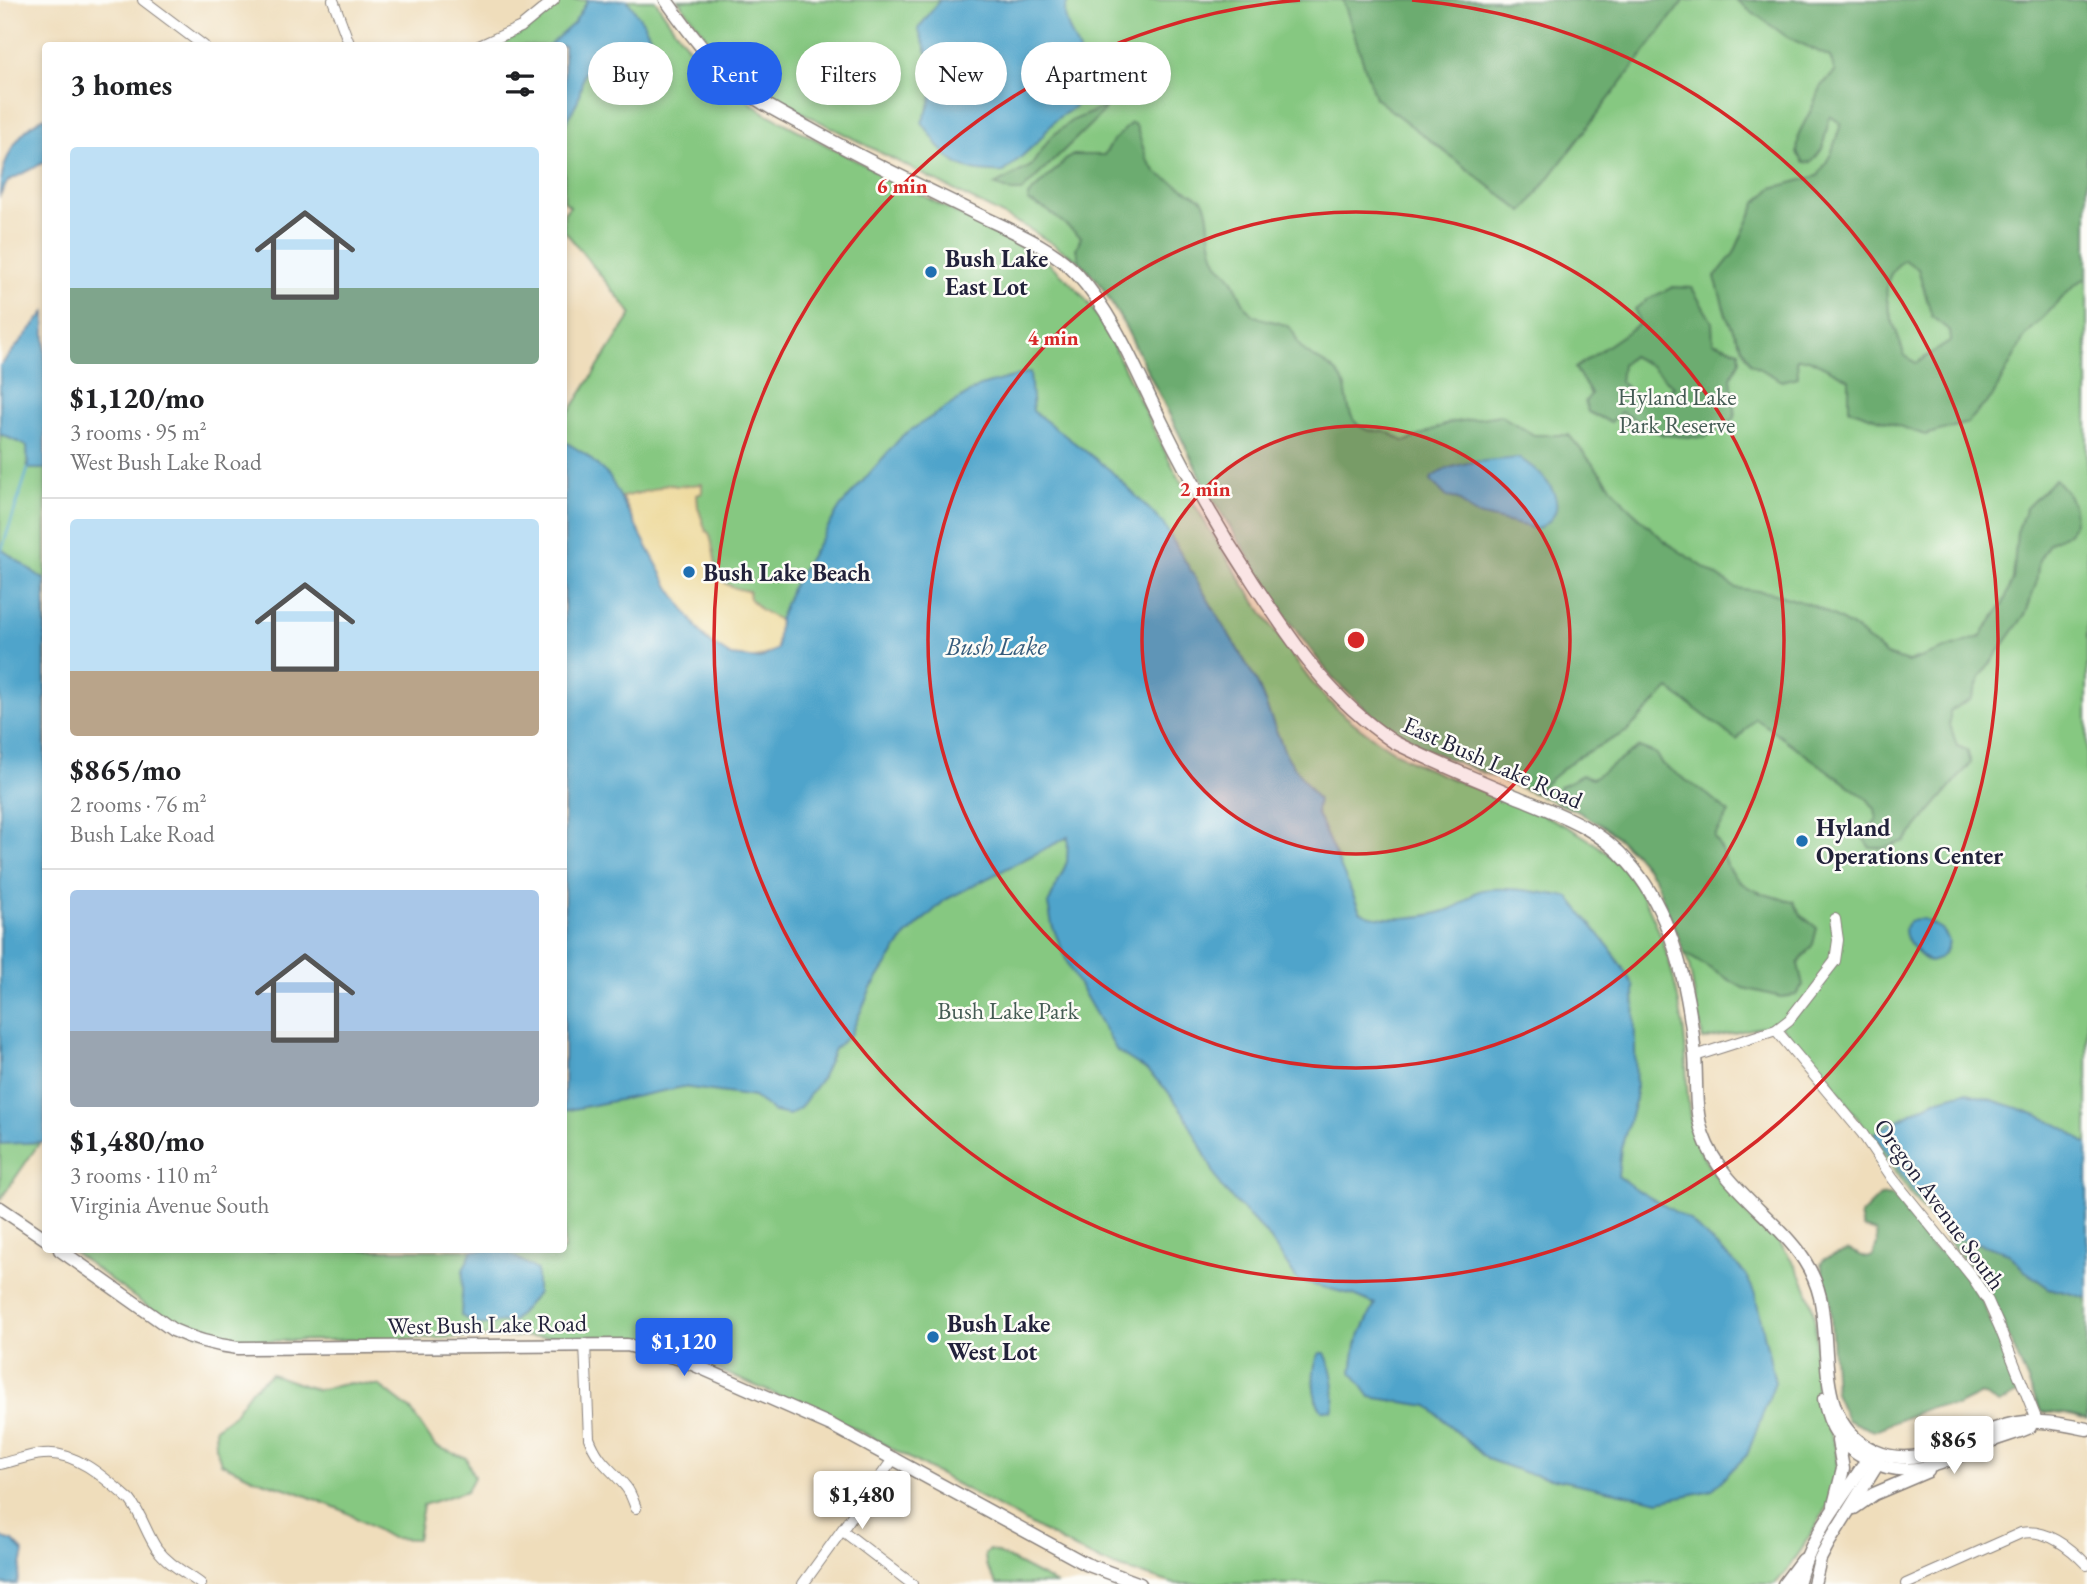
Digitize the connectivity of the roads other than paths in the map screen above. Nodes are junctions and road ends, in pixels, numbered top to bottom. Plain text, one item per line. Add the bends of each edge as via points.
1 (142, 0) edge
2 (333, 0) edge
3 (554, 0) edge
4 (666, 0) edge
5 (199, 42) edge
6 (349, 42) edge
7 (488, 42) edge
8 (1835, 919) dead end
9 (1776, 1030) junction
10 (1695, 1056) junction
11 (0, 1208) edge
12 (42, 1236) edge
13 (64, 1253) edge
14 (585, 1344) junction
15 (1824, 1347) junction
16 (2038, 1423) junction
17 (2087, 1429) edge
18 (1836, 1434) junction
19 (894, 1458) junction
20 (1874, 1459) junction
21 (1946, 1462) junction
22 (0, 1464) edge
23 (636, 1508) dead end
24 (1833, 1510) junction
25 (1842, 1522) junction
26 (843, 1531) junction
27 (1808, 1552) junction
28 (2087, 1565) edge
29 (201, 1584) edge
30 (803, 1584) edge
31 (912, 1584) edge
32 (1140, 1584) edge
33 (1784, 1584) edge
34 (1798, 1584) edge
35 (1814, 1584) edge
36 (1906, 1584) edge

1 - 5 street
2 - 6 street
3 - 7 street via 521,27
4 - 10 street, East Bush Lake Road via 711,59 750,94 828,139 1036,244 1075,272 1114,326 1224,538 1325,684 1394,742 1583,825 1612,845 1644,882 1672,944 1689,1009
8 - 9 street via 1835,961
9 - 10 street
9 - 16 street, Oregon Avenue South via 1973,1278 1988,1301
10 - 15 street, East Bush Lake Road via 1698,1118 1707,1148 1803,1260 1820,1296
11 - 12 street
13 - 14 street, West Bush Lake Road via 173,1330 218,1346
14 - 19 street, West Bush Lake Road via 627,1345 681,1359
14 - 23 street via 589,1438 603,1465 628,1488
15 - 18 street, East Bush Lake Road via 1823,1389
15 - 20 street, East Bush Lake Road via 1836,1413
16 - 17 street
16 - 20 street via 2005,1426 1910,1458
16 - 21 street
18 - 20 street via 1844,1445
18 - 24 street, East Bush Lake Road via 1843,1469
19 - 26 street
19 - 32 street, West Bush Lake Road via 1086,1564
20 - 21 street via 1900,1471
20 - 24 street
20 - 25 street
21 - 25 street via 1858,1504
22 - 29 street via 42,1454 79,1461 130,1500 166,1559
24 - 27 street
25 - 35 street via 1820,1559
26 - 30 street
26 - 31 street
27 - 33 street
27 - 34 street
28 - 36 street via 2043,1532 2031,1531

